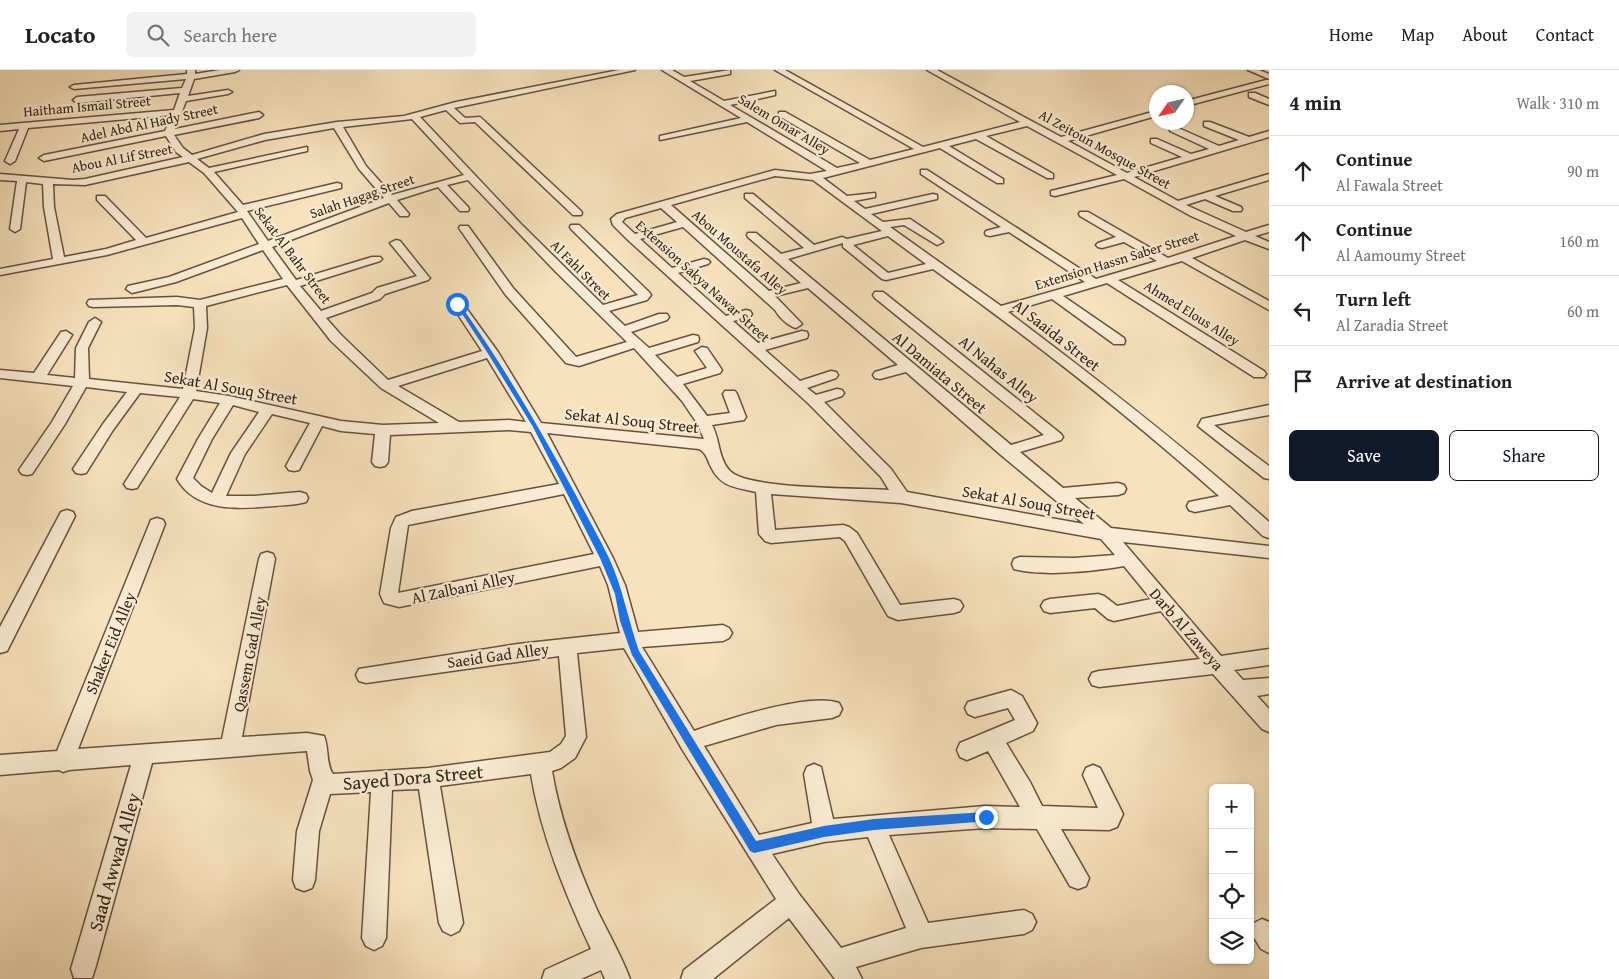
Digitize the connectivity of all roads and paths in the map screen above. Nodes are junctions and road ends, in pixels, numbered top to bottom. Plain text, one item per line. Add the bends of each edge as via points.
1 (235, 70) edge
2 (631, 70) edge
3 (698, 70) edge
4 (779, 70) edge
5 (931, 70) edge
6 (1252, 70) edge
7 (670, 72) edge
8 (727, 72) dead end
9 (191, 74) edge
10 (1269, 77) edge
11 (683, 80) junction
12 (1269, 82) edge
13 (74, 87) dead end
14 (228, 89) dead end
15 (772, 93) dead end
16 (184, 94) junction
17 (1252, 95) dead end
18 (77, 100) dead end
19 (1194, 102) edge
20 (1269, 102) edge
21 (724, 104) junction
22 (447, 107) junction
23 (782, 114) dead end
24 (259, 115) dead end
25 (1149, 115) edge
26 (177, 117) junction
27 (415, 117) junction
28 (750, 119) junction
29 (1028, 123) junction
30 (1207, 124) dead end
31 (26, 125) junction
32 (337, 125) junction
33 (0, 128) edge
34 (1175, 130) edge
35 (169, 133) junction
36 (1269, 134) edge
37 (978, 136) junction
38 (663, 138) dead end
39 (1061, 140) junction
40 (1248, 140) junction
41 (1154, 141) dead end
42 (941, 145) junction
43 (304, 149) dead end
44 (1218, 149) junction
45 (922, 150) junction
46 (1190, 157) junction
47 (44, 158) dead end
48 (188, 158) junction
49 (10, 161) dead end
50 (868, 163) junction
51 (207, 171) junction
52 (836, 172) junction
53 (924, 172) dead end
54 (1050, 176) dead end
55 (1126, 176) junction
56 (1269, 176) edge
57 (0, 177) edge
58 (470, 177) junction
59 (814, 177) junction
60 (22, 178) junction
61 (48, 181) junction
62 (1000, 181) dead end
63 (441, 184) junction
64 (338, 186) dead end
65 (1055, 193) dead end
66 (871, 194) dead end
67 (749, 196) dead end
68 (1206, 196) junction
69 (933, 197) dead end
70 (101, 198) dead end
71 (390, 199) junction
72 (845, 200) junction
73 (663, 204) junction
74 (1178, 204) junction
75 (1237, 208) dead end
76 (464, 209) dead end
77 (242, 212) junction
78 (577, 213) dead end
79 (862, 213) junction
80 (404, 214) dead end
81 (1084, 214) dead end
82 (684, 223) junction
83 (575, 227) dead end
84 (464, 228) dead end
85 (1010, 228) junction
86 (1269, 228) edge
87 (15, 229) dead end
88 (885, 229) junction
89 (990, 233) dead end
90 (752, 235) dead end
91 (1244, 236) junction
92 (632, 238) junction
93 (1126, 238) junction
94 (842, 240) dead end
95 (144, 242) junction
96 (937, 242) dead end
97 (396, 243) dead end
98 (264, 245) junction
99 (1102, 245) dead end
100 (1269, 246) edge
101 (812, 249) junction
102 (1183, 257) junction
103 (780, 258) junction
104 (376, 259) dead end
105 (59, 262) junction
106 (704, 262) dead end
107 (1167, 262) junction
108 (935, 265) junction
109 (0, 272) edge
110 (670, 272) junction
111 (1109, 279) junction
112 (292, 283) junction
113 (1095, 283) junction
114 (810, 284) junction
115 (132, 289) dead end
116 (766, 295) junction
117 (878, 295) dead end
118 (1054, 295) junction
119 (92, 303) dead end
120 (200, 304) junction
121 (457, 304) dead end
122 (1269, 306) edge
123 (600, 310) junction
124 (998, 311) junction
125 (746, 314) dead end
126 (320, 316) junction
127 (663, 317) dead end
128 (724, 320) junction
129 (95, 322) dead end
130 (621, 331) junction
131 (66, 335) dead end
132 (693, 339) dead end
133 (1118, 341) dead end
134 (634, 344) junction
135 (756, 348) junction
136 (702, 351) dead end
137 (490, 352) junction
138 (644, 354) junction
139 (907, 367) junction
140 (1260, 374) dead end
141 (831, 375) dead end
142 (880, 375) dead end
143 (1, 376) edge
144 (38, 378) junction
145 (82, 382) junction
146 (673, 383) junction
147 (386, 385) junction
148 (798, 386) junction
149 (137, 388) junction
150 (837, 393) dead end
151 (189, 394) junction
152 (730, 394) dead end
153 (229, 400) junction
154 (814, 401) junction
155 (268, 409) junction
156 (1269, 410) edge
157 (318, 421) junction
158 (703, 421) junction
159 (455, 426) junction
160 (536, 427) junction
161 (384, 430) junction
162 (713, 451) junction
163 (1006, 451) junction
164 (380, 462) dead end
165 (1263, 462) edge
166 (294, 466) dead end
167 (81, 469) dead end
168 (27, 470) dead end
169 (1269, 474) edge
170 (132, 484) dead end
171 (569, 488) junction
172 (763, 488) junction
173 (1118, 489) dead end
174 (1059, 494) junction
175 (902, 497) junction
176 (300, 498) dead end
177 (1233, 499) junction
178 (216, 501) junction
179 (1195, 506) dead end
180 (67, 516) dead end
181 (157, 524) dead end
182 (1269, 532) edge
183 (1106, 533) junction
184 (1269, 552) edge
185 (604, 558) junction
186 (267, 559) dead end
187 (1128, 560) junction
188 (1020, 564) dead end
189 (1164, 603) junction
190 (954, 606) dead end
191 (1050, 606) dead end
192 (723, 633) dead end
193 (630, 640) junction
194 (0, 645) edge
195 (567, 646) junction
196 (1269, 657) edge
197 (1218, 665) junction
198 (366, 675) dead end
199 (1100, 678) dead end
200 (1269, 686) edge
201 (1239, 689) junction
202 (975, 708) dead end
203 (832, 709) dead end
204 (1269, 723) edge
205 (992, 739) junction
206 (689, 742) junction
207 (230, 748) junction
208 (967, 750) dead end
209 (144, 755) junction
210 (63, 762) junction
211 (540, 763) junction
212 (0, 765) edge
213 (814, 774) dead end
214 (1093, 775) dead end
215 (428, 778) junction
216 (324, 780) junction
217 (382, 781) junction
218 (1038, 817) junction
219 (874, 825) junction
220 (824, 831) junction
221 (754, 848) junction
222 (1078, 878) dead end
223 (304, 880) dead end
224 (791, 902) junction
225 (1024, 922) dead end
226 (451, 923) dead end
227 (921, 936) junction
228 (374, 938) dead end
229 (606, 955) junction
230 (83, 969) dead end
231 (843, 970) edge
232 (554, 979) edge
233 (618, 979) edge
234 (693, 979) edge

1 - 9 street
2 - 22 street, Abou Al Lif Street
3 - 7 street
4 - 45 street
5 - 29 street, Al Zeitoun Mosque Street
6 - 10 street
7 - 11 street, Salem Omar Alley
8 - 11 street
9 - 13 street
9 - 16 street
11 - 21 street, Salem Omar Alley
12 - 19 street
14 - 16 street
15 - 21 street
16 - 18 street
16 - 26 street
17 - 20 street
21 - 28 street, Salem Omar Alley
22 - 27 street, Abou Al Lif Street
22 - 78 street via 463,120 477,119
23 - 50 street
24 - 35 street, Adel Abd Al Hady Street
25 - 39 street
26 - 31 street, Haitham Ismail Street
26 - 35 street
27 - 32 street, Abou Al Lif Street
27 - 58 street, Al Fahl Street
28 - 38 street
28 - 52 street, Salem Omar Alley
29 - 37 street, Extension Sakya Nawar Street
29 - 39 street, Al Zeitoun Mosque Street
30 - 40 street
31 - 33 street, Haitham Ismail Street
31 - 49 street
32 - 48 street, Abou Al Lif Street via 264,137
32 - 71 street via 362,167
34 - 44 street
35 - 47 street, Adel Abd Al Hady Street
35 - 48 street, Sekat Al Bahr Street
36 - 40 street
37 - 42 street, Extension Sakya Nawar Street
37 - 54 street
39 - 55 street, Al Zeitoun Mosque Street
40 - 44 street
41 - 46 street
42 - 45 street, Extension Sakya Nawar Street
42 - 62 street
43 - 51 street
44 - 46 street
45 - 50 street, Extension Sakya Nawar Street
46 - 55 street
48 - 51 street, Sekat Al Bahr Street
48 - 61 street, Abou Al Lif Street via 85,182
50 - 52 street, Extension Sakya Nawar Street
51 - 77 street, Sekat Al Bahr Street
52 - 59 street, Extension Sakya Nawar Street
53 - 85 street
55 - 65 street
55 - 74 street, Al Zeitoun Mosque Street
56 - 68 street
57 - 60 street, Abou Al Lif Street
58 - 63 street, Salah Hagag Street
58 - 123 street, Al Fahl Street
59 - 72 street, Al Saaida Street
59 - 73 street, Extension Sakya Nawar Street via 799,178 784,172 775,173
60 - 61 street, Abou Al Lif Street
60 - 87 street
61 - 105 street
63 - 71 street, Salah Hagag Street
63 - 76 street
64 - 77 street
66 - 72 street
67 - 101 street
68 - 74 street
68 - 75 street
69 - 79 street
70 - 95 street
71 - 80 street
71 - 98 street, Salah Hagag Street
72 - 79 street, Al Saaida Street
73 - 82 street, Abou Moustafa Alley
73 - 92 street, Extension Sakya Nawar Street via 616,219
74 - 91 street, Al Zeitoun Mosque Street
77 - 95 street
77 - 98 street, Sekat Al Bahr Street
79 - 88 street, Al Saaida Street
81 - 93 street
82 - 92 street
82 - 116 street, Abou Moustafa Alley
83 - 123 street via 645,295
84 - 134 street via 509,291 571,360 579,362
85 - 89 street
85 - 113 street
86 - 91 street, Extension Hassn Saber Street
88 - 96 street via 906,221
88 - 108 street, Al Saaida Street
88 - 108 street via 847,245 886,278
90 - 103 street, Al Damiata Street
91 - 100 street, Al Zeitoun Mosque Street
91 - 102 street, Extension Hassn Saber Street
92 - 110 street, Extension Sakya Nawar Street
93 - 99 street
93 - 107 street
94 - 101 street
95 - 105 street
97 - 126 street via 424,276 423,279 381,291 376,296
98 - 112 street, Sekat Al Bahr Street
98 - 115 street, Salah Hagag Street via 172,280
101 - 103 street
102 - 107 street, Extension Hassn Saber Street
102 - 122 street
103 - 114 street, Al Damiata Street
104 - 112 street
105 - 109 street
106 - 110 street
107 - 111 street, Extension Hassn Saber Street
108 - 124 street, Al Saaida Street
110 - 128 street, Extension Sakya Nawar Street
111 - 113 street, Extension Hassn Saber Street
111 - 140 street, Ahmed Elous Alley
112 - 120 street
112 - 126 street, Sekat Al Bahr Street
113 - 118 street, Extension Hassn Saber Street
114 - 116 street
114 - 139 street, Al Damiata Street
116 - 135 street, Abou Moustafa Alley via 799,330
117 - 163 street, Al Nahas Alley via 1056,437
118 - 124 street, Extension Hassn Saber Street
118 - 133 street
119 - 120 street via 177,300
120 - 151 street via 201,328
121 - 137 street
123 - 130 street, Al Fahl Street
124 - 177 street, Al Saaida Street
125 - 128 street
126 - 147 street, Sekat Al Bahr Street via 336,338
127 - 130 street
128 - 135 street, Extension Sakya Nawar Street
129 - 145 street via 82,348
130 - 134 street, Al Fahl Street
131 - 144 street
132 - 138 street
134 - 138 street, Al Fahl Street
135 - 148 street, Extension Sakya Nawar Street
136 - 146 street via 715,370
137 - 147 street
137 - 160 street
138 - 146 street, Al Fahl Street
139 - 142 street
139 - 163 street, Al Damiata Street
141 - 148 street
143 - 144 street, Sekat Al Souq Street
144 - 145 street, Sekat Al Souq Street
145 - 149 street, Sekat Al Souq Street
145 - 168 street
146 - 158 street, Al Fahl Street
147 - 159 street, Sekat Al Bahr Street
148 - 154 street, Extension Sakya Nawar Street
149 - 151 street, Sekat Al Souq Street
149 - 167 street
150 - 154 street
151 - 153 street, Sekat Al Souq Street
151 - 170 street
152 - 158 street via 739,417
153 - 155 street, Sekat Al Souq Street
153 - 178 street via 185,479 196,493
154 - 175 street, Extension Sakya Nawar Street via 886,473
155 - 157 street, Sekat Al Souq Street
155 - 178 street via 238,453
156 - 165 street via 1207,422 1205,426
157 - 161 street, Sekat Al Souq Street
157 - 166 street
158 - 162 street, Al Fahl Street via 714,443
159 - 160 street, Sekat Al Souq Street via 498,424
159 - 161 street, Sekat Al Souq Street
160 - 162 street, Sekat Al Souq Street via 702,444
160 - 171 street
161 - 164 street
162 - 172 street, Sekat Al Souq Street via 721,472 733,482
163 - 174 street, Al Damiata Street
165 - 169 street
171 - 185 street
171 - 185 street, Al Zalbani Alley via 402,521 398,528 389,594 394,600
172 - 175 street, Sekat Al Souq Street
172 - 190 street via 770,537 843,531 851,537 894,611
173 - 174 street
174 - 183 street, Al Damiata Street
175 - 183 street, Sekat Al Souq Street
176 - 178 street
177 - 179 street
177 - 182 street, Al Saaida Street
180 - 194 street
181 - 210 street, Shaker Eid Alley
183 - 184 street, Sekat Al Souq Street
183 - 187 street, Darb Al Zaweya
185 - 193 street via 619,594
186 - 207 street, Qassem Gad Alley
187 - 188 street via 1059,567
187 - 189 street, Darb Al Zaweya
189 - 191 street via 1114,614 1098,601
189 - 197 street, Darb Al Zaweya
192 - 193 street, Saeid Gad Alley
193 - 195 street, Saeid Gad Alley
193 - 206 street
195 - 198 street, Saeid Gad Alley
195 - 211 street, Sayed Dora Street via 576,737 568,751 554,761
196 - 197 street
197 - 199 street
197 - 201 street, Darb Al Zaweya
200 - 201 street
201 - 204 street, Darb Al Zaweya
202 - 205 street via 1011,699 1027,723
203 - 206 street via 778,714
205 - 208 street
205 - 218 street
206 - 221 street
207 - 209 street, Sayed Dora Street
207 - 216 street, Sayed Dora Street via 317,743 319,770
209 - 210 street, Sayed Dora Street
209 - 230 street, Saad Awwad Alley
210 - 212 street, Sayed Dora Street
211 - 215 street, Sayed Dora Street
211 - 229 street via 550,812 591,926
213 - 220 street
214 - 218 street via 1112,814 1108,819
215 - 217 street, Sayed Dora Street
215 - 226 street
216 - 217 street, Sayed Dora Street via 330,784
216 - 223 street via 308,831
217 - 228 street
218 - 219 street via 986,817
218 - 222 street
219 - 220 street
219 - 227 street
220 - 221 street
221 - 224 street
224 - 231 street
224 - 234 street
225 - 227 street
227 - 231 street
229 - 232 street
229 - 233 street

